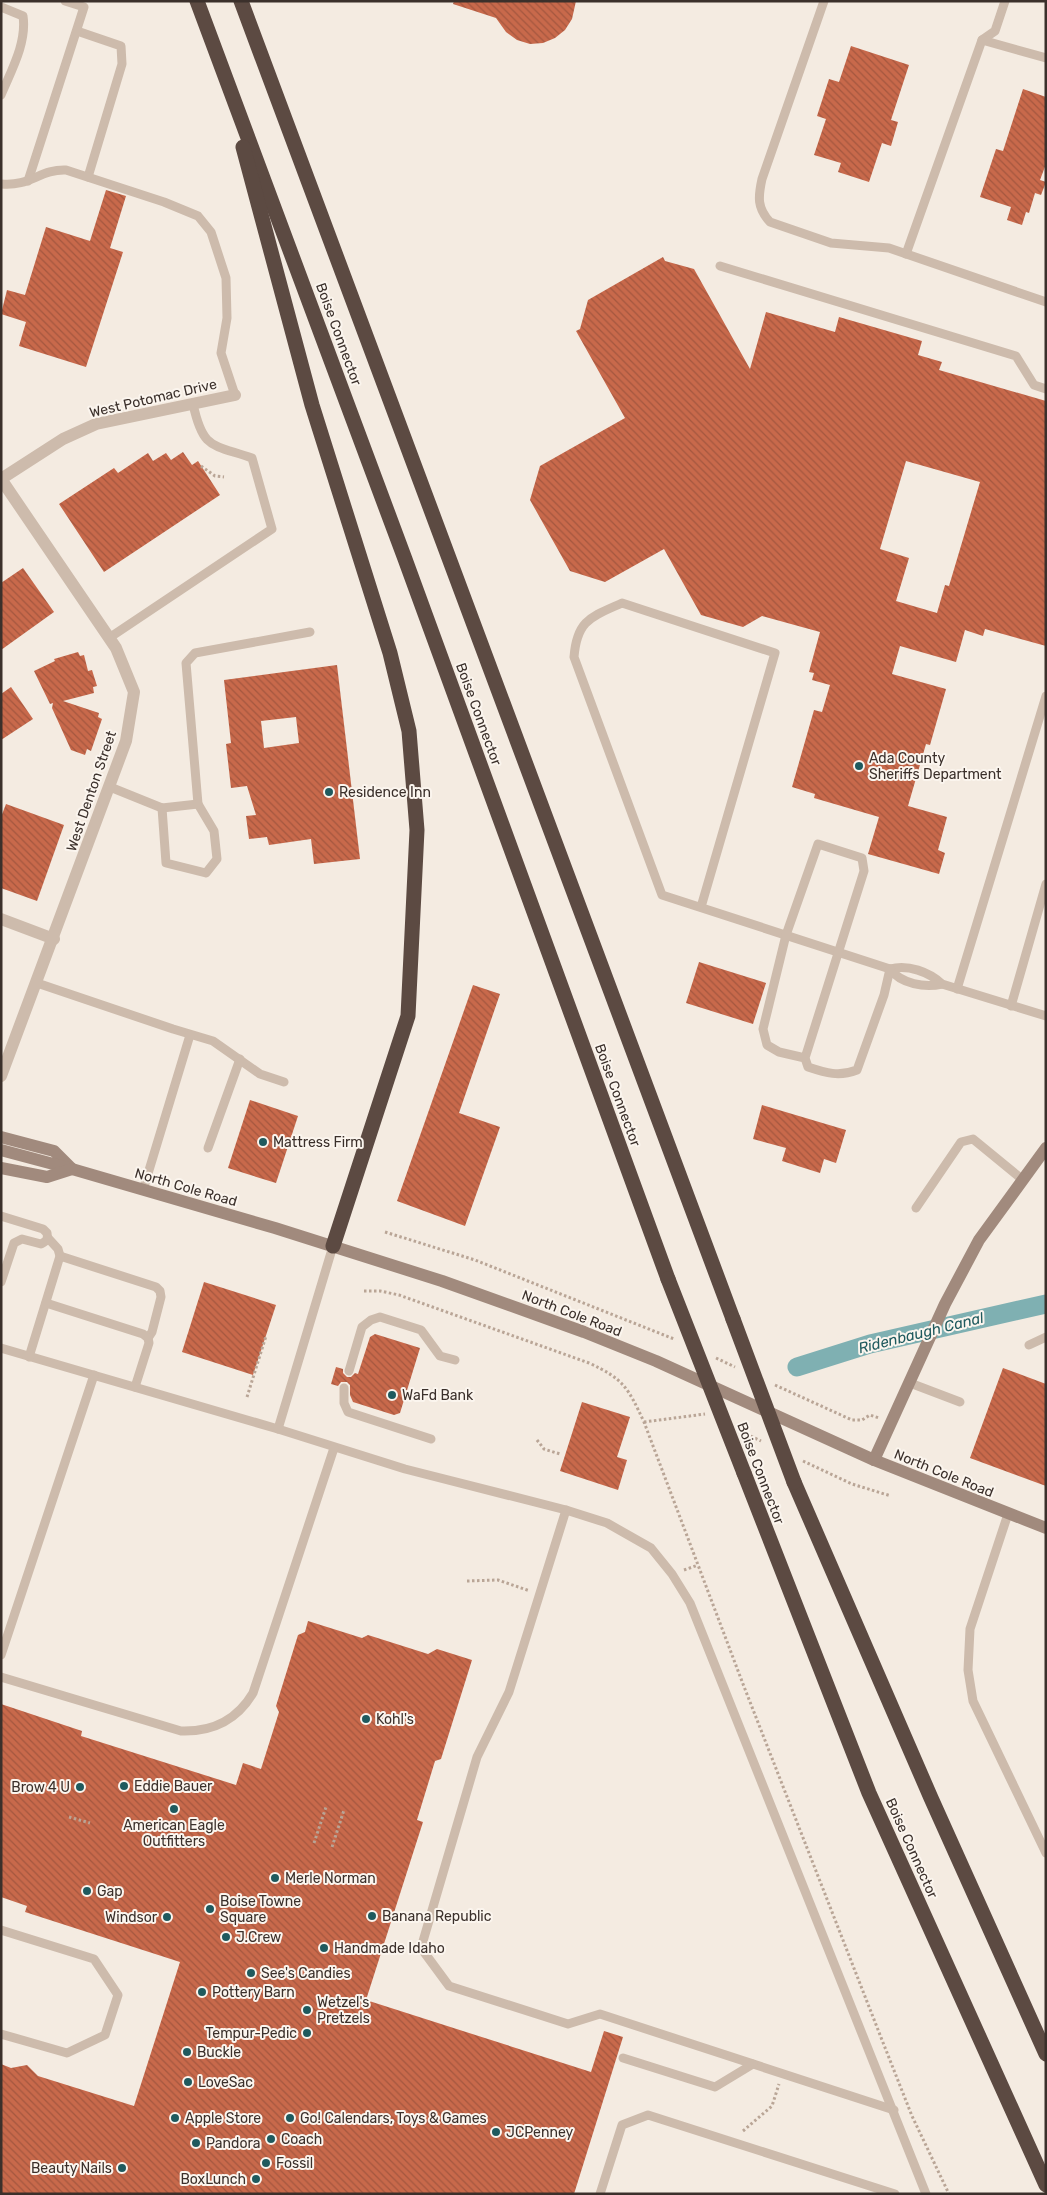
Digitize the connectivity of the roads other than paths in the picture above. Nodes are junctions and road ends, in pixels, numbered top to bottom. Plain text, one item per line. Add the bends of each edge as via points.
1 (65, 1) edge
2 (197, 1) edge
3 (241, 1) edge
4 (824, 1) edge
5 (1005, 1) edge
6 (1, 8) edge
7 (76, 31) junction
8 (982, 40) junction
9 (1046, 58) edge
10 (219, 59) junction
11 (1, 95) edge
12 (88, 177) junction
13 (28, 181) junction
14 (1, 184) edge
15 (906, 254) junction
16 (720, 266) dead end
17 (1046, 302) edge
18 (1046, 388) edge
19 (235, 395) joint
20 (193, 404) junction
21 (1, 479) edge
22 (310, 632) dead end
23 (109, 638) junction
24 (1046, 696) edge
25 (110, 787) junction
26 (198, 804) junction
27 (162, 808) junction
28 (1046, 884) edge
29 (701, 907) junction
30 (1, 919) edge
31 (786, 935) junction
32 (54, 939) junction
33 (839, 952) junction
34 (890, 969) junction
35 (37, 983) junction
36 (958, 989) junction
37 (1011, 1006) junction
38 (1046, 1016) edge
39 (190, 1035) junction
40 (805, 1058) junction
41 (240, 1060) junction
42 (1, 1076) edge
43 (284, 1082) dead end
44 (1, 1136) edge
45 (208, 1148) dead end
46 (1046, 1148) edge
47 (1, 1150) edge
48 (1, 1168) edge
49 (72, 1169) junction
50 (1023, 1180) junction
51 (143, 1190) junction
52 (916, 1208) dead end
53 (1, 1216) edge
54 (48, 1238) junction
55 (333, 1246) junction
56 (60, 1256) junction
57 (1, 1282) edge
58 (46, 1303) junction
59 (1046, 1337) edge
60 (148, 1338) junction
61 (1029, 1345) dead end
62 (1, 1348) edge
63 (30, 1357) junction
64 (455, 1360) dead end
65 (349, 1371) dead end
66 (94, 1375) junction
67 (910, 1383) junction
68 (134, 1387) junction
69 (344, 1388) dead end
70 (960, 1402) dead end
71 (278, 1429) junction
72 (431, 1439) dead end
73 (334, 1448) junction
74 (874, 1460) junction
75 (566, 1510) junction
76 (1008, 1514) junction
77 (1046, 1528) edge
78 (1, 1655) edge
79 (1, 1677) edge
80 (1046, 1852) edge
81 (1, 1930) edge
82 (1, 2034) edge
83 (1046, 2054) edge
84 (623, 2058) dead end
85 (753, 2064) junction
86 (894, 2110) junction
87 (1046, 2184) edge
88 (600, 2194) edge
89 (895, 2194) edge
90 (926, 2194) edge

1 - 7 lane via 84,7
2 - 10 highway, Boise Connector
3 - 83 highway, Boise Connector, bridge via 794,1482
4 - 15 lane via 762,179 760,208 770,222 831,243 889,248
5 - 8 lane via 995,32
6 - 11 lane via 23,16 24,28
7 - 12 lane via 121,46 122,64
7 - 13 lane
8 - 9 lane
8 - 15 lane
10 - 55 highway via 312,404 390,653 409,731 417,830 408,1016
10 - 87 highway, Boise Connector, bridge via 668,1279 869,1793
12 - 13 lane via 54,170
12 - 19 lane via 198,216 211,232 226,278 227,318 221,353
13 - 14 lane via 19,185
15 - 17 lane
16 - 18 lane via 1016,356 1034,385
19 - 20 street, West Potomac Drive
20 - 21 street, West Potomac Drive via 96,424 62,439
20 - 23 lane via 198,428 208,442 252,458 272,529
21 - 23 street, West Denton Street
22 - 26 lane via 194,653 186,663
23 - 25 street, West Denton Street via 134,692 126,741
24 - 36 lane
25 - 27 lane
25 - 32 street, West Denton Street
26 - 27 lane
26 - 27 lane via 214,830 217,859 206,873 166,863
28 - 37 lane
29 - 29 lane via 775,653 622,603 590,617 581,628 574,657 662,895
29 - 31 lane
30 - 32 street
31 - 33 lane
31 - 33 lane via 818,844 862,858 864,871
31 - 40 lane via 763,1029 767,1045 779,1052
32 - 35 street, West Denton Street
33 - 34 lane
33 - 40 lane
34 - 36 lane via 902,966 933,976 942,984
34 - 40 lane via 857,1070 834,1075 808,1068
35 - 39 lane
35 - 42 street, West Denton Street
36 - 37 lane
37 - 38 lane
39 - 41 lane via 213,1040
39 - 51 lane
41 - 43 lane via 260,1074
41 - 45 lane
44 - 49 main road via 54,1150
46 - 50 main road
47 - 49 main road, North Cole Road
48 - 49 main road via 47,1177
49 - 51 main road, North Cole Road
50 - 52 lane via 973,1139 961,1142
50 - 67 main road via 979,1240 945,1304
51 - 55 main road, North Cole Road
53 - 54 lane via 43,1229
54 - 56 lane
54 - 57 lane via 41,1244 18,1240 11,1250
55 - 71 lane
55 - 74 main road, North Cole Road via 584,1332 656,1361
56 - 58 lane
56 - 60 lane via 156,1287 161,1297
58 - 60 lane
58 - 63 lane
59 - 61 lane
60 - 68 lane
62 - 63 lane
63 - 66 lane
64 - 65 lane via 440,1356 420,1330 380,1317 362,1327
66 - 68 lane
66 - 78 lane
67 - 70 lane
67 - 74 main road
68 - 71 lane
69 - 72 lane via 348,1412
71 - 73 lane
73 - 75 lane
73 - 79 lane via 253,1692 233,1718 206,1730 182,1730
74 - 76 main road, North Cole Road
75 - 85 lane via 510,1692 477,1758 421,1948 449,1986 568,2024 600,2014
75 - 86 lane via 607,1523 652,1548 690,1604
76 - 77 main road, North Cole Road
76 - 80 lane via 970,1629 968,1670 973,1702
81 - 82 lane via 94,1959 118,1995 105,2035 67,2053
84 - 85 lane via 715,2087
85 - 86 lane
86 - 90 lane
88 - 89 lane via 622,2125 648,2115

